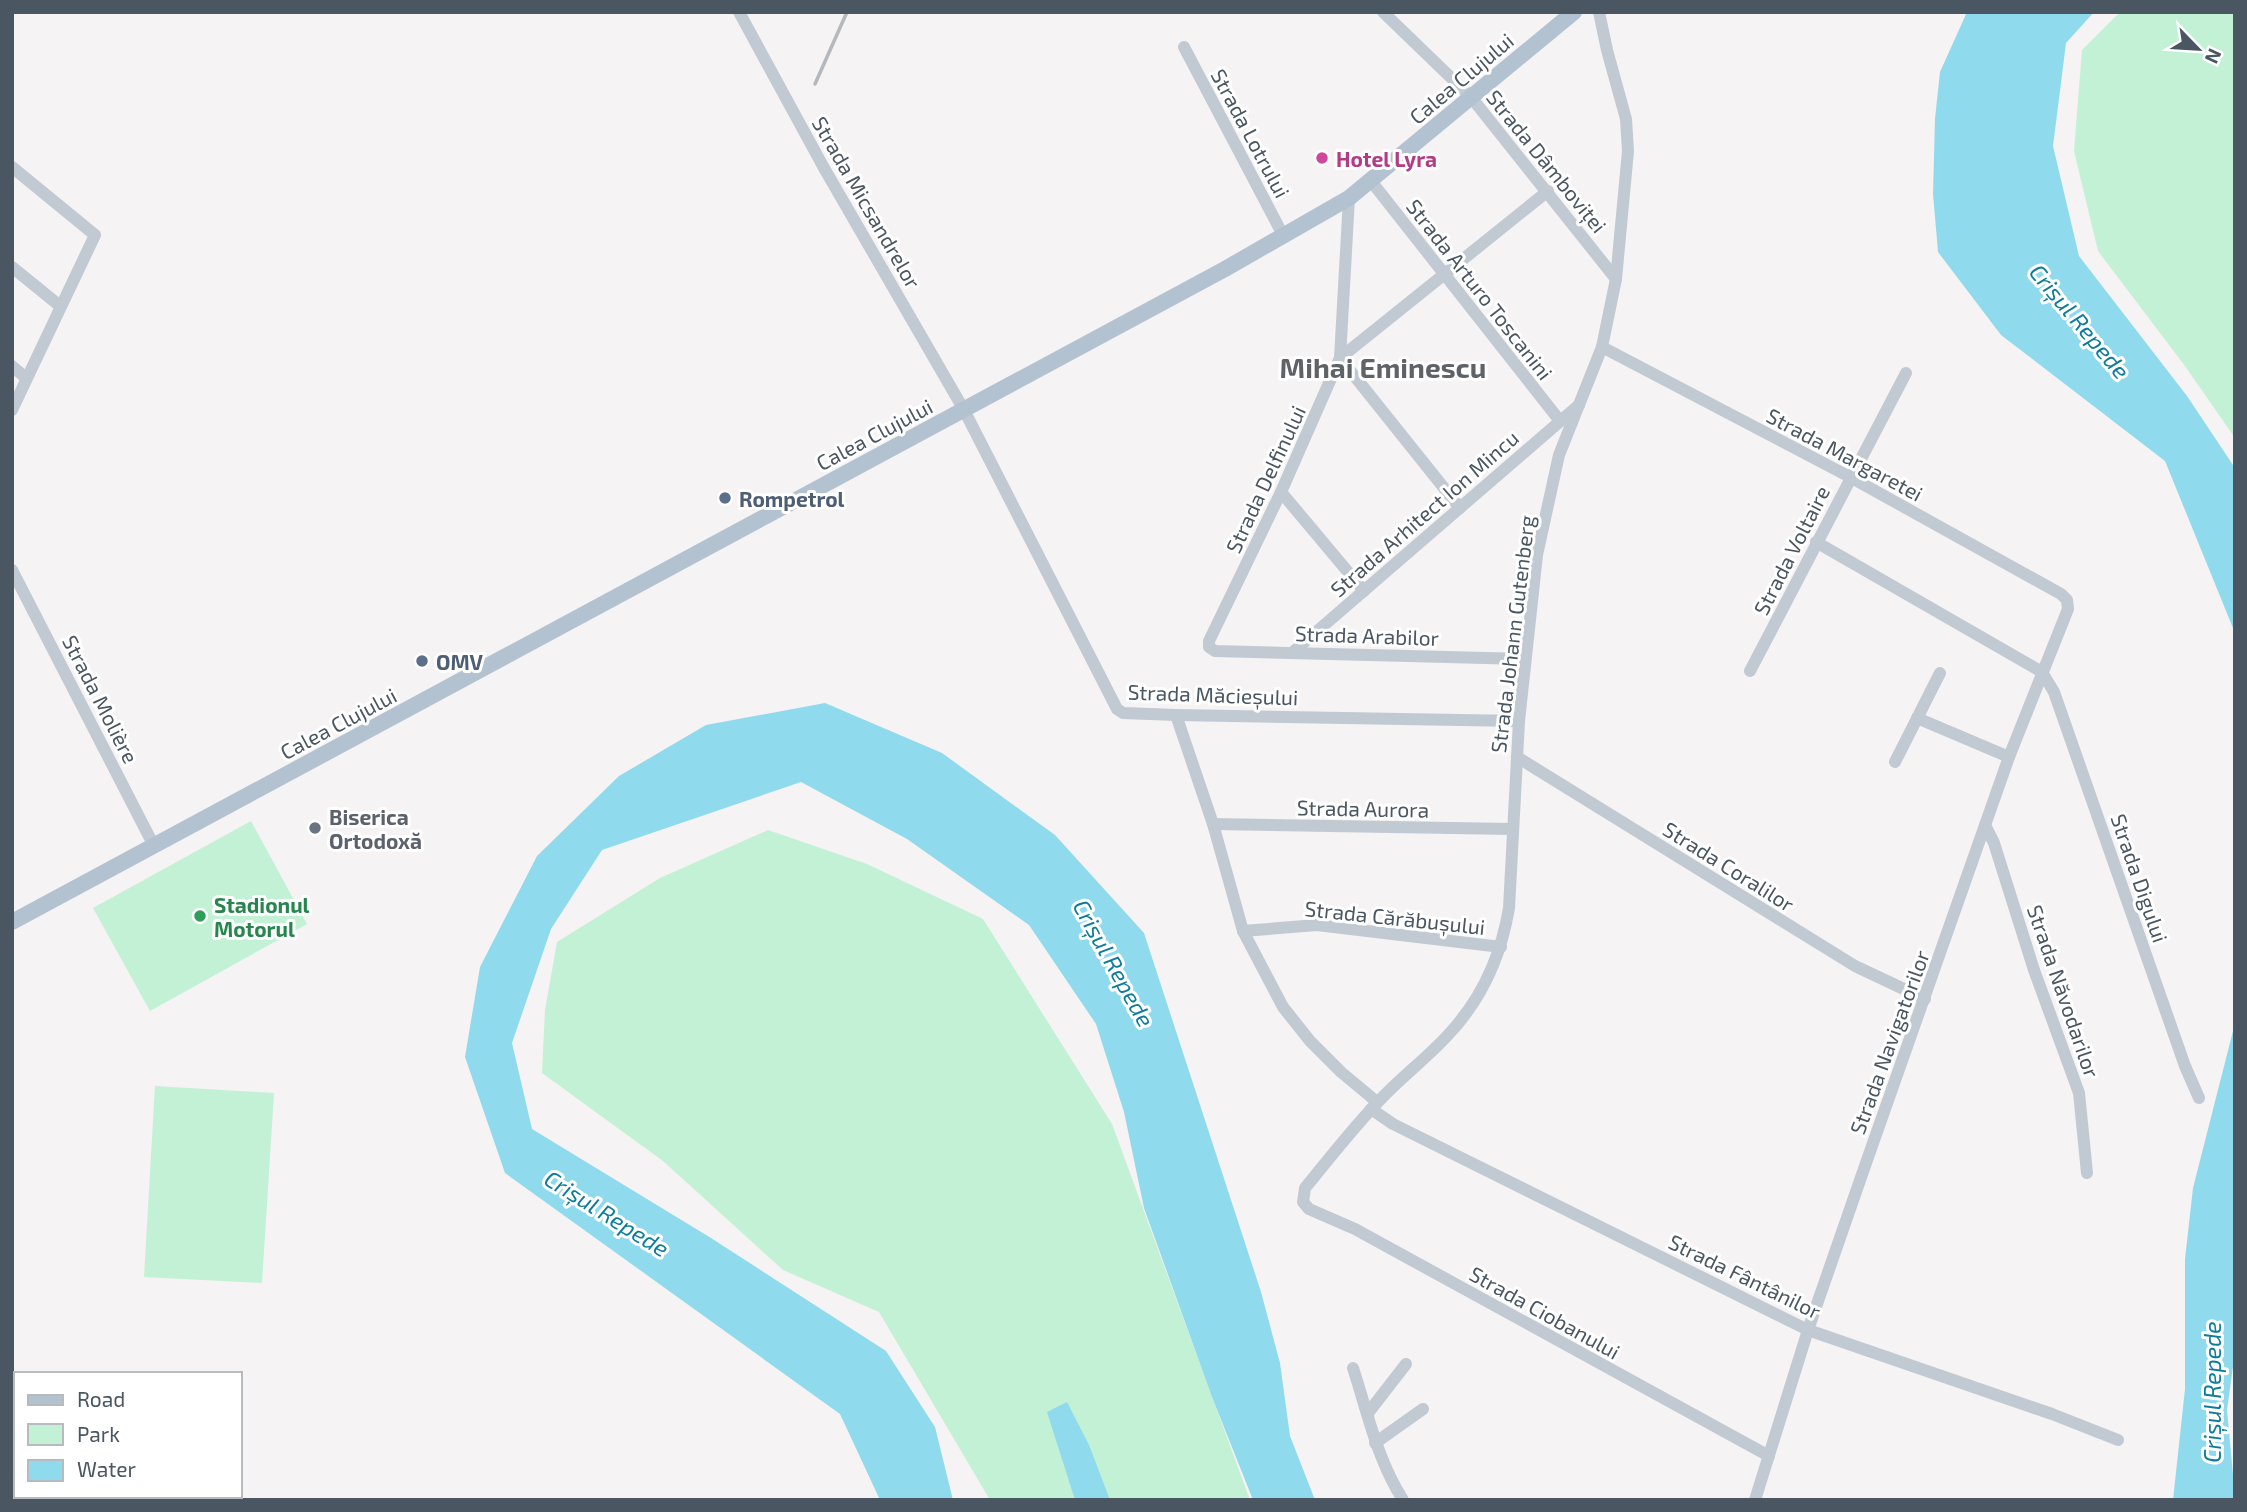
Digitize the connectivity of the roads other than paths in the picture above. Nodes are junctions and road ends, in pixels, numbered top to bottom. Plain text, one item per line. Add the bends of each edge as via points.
1 (739, 12) edge
2 (1383, 12) edge
3 (1574, 12) edge
4 (1599, 12) edge
5 (1184, 47) dead end
6 (1471, 97) junction
7 (12, 167) edge
8 (1371, 181) junction
9 (1548, 191) junction
10 (1349, 198) junction
11 (1284, 237) junction
12 (12, 267) edge
13 (1444, 275) junction
14 (1616, 279) junction
15 (60, 306) junction
16 (1602, 347) junction
17 (1340, 358) junction
18 (12, 366) edge
19 (1906, 373) dead end
20 (26, 378) junction
21 (1581, 403) junction
22 (12, 410) edge
23 (964, 410) junction
24 (1560, 421) junction
25 (1850, 477) junction
26 (1281, 492) junction
27 (1460, 508) junction
28 (1816, 542) junction
29 (12, 570) edge
30 (1364, 591) junction
31 (2067, 600) joint
32 (1209, 647) joint
33 (1293, 652) junction
34 (1525, 659) junction
35 (1750, 671) dead end
36 (2042, 672) junction
37 (1940, 673) dead end
38 (1176, 715) junction
39 (1917, 718) junction
40 (1519, 721) junction
41 (1517, 757) junction
42 (2009, 757) junction
43 (1895, 762) dead end
44 (1213, 824) junction
45 (1986, 825) junction
46 (1512, 830) junction
47 (154, 846) junction
48 (12, 922) edge
49 (1243, 931) junction
50 (1501, 947) junction
51 (1925, 999) junction
52 (2199, 1098) dead end
53 (1374, 1105) junction
54 (2087, 1173) dead end
55 (1303, 1202) joint
56 (1808, 1330) junction
57 (1406, 1364) dead end
58 (1353, 1368) dead end
59 (1423, 1409) dead end
60 (1368, 1413) junction
61 (2118, 1440) dead end
62 (1375, 1443) junction
63 (1769, 1456) junction
64 (1403, 1500) edge
65 (1755, 1500) edge

1 - 23 street, Strada Micsandrelor
2 - 6 street, Strada Dâmboviței
3 - 6 main road, Calea Clujului
4 - 14 street, Strada Johann Gutenberg via 1626,119 1628,150
5 - 11 street, Strada Lotrului
6 - 8 main road, Calea Clujului
6 - 9 street, Strada Dâmboviței
7 - 15 street via 95,235
8 - 10 main road, Calea Clujului
8 - 13 street, Strada Arturo Toscanini
9 - 13 street
9 - 14 street, Strada Dâmboviței
10 - 11 main road, Calea Clujului
10 - 17 street, Strada Delfinului
11 - 23 main road, Calea Clujului
12 - 15 street
13 - 17 street
13 - 24 street, Strada Arturo Toscanini
14 - 16 street, Strada Johann Gutenberg
15 - 20 street
16 - 21 street, Strada Johann Gutenberg
16 - 25 street, Strada Margaretei
17 - 26 street, Strada Delfinului
17 - 27 street
18 - 20 street
19 - 25 street, Strada Voltaire
20 - 22 street
21 - 24 street, Strada Arhitect Ion Mincu
21 - 34 street, Strada Johann Gutenberg via 1559,455 1546,509
23 - 38 street, Strada Măcieșului via 1117,709
23 - 47 main road, Calea Clujului
24 - 27 street, Strada Arhitect Ion Mincu
25 - 28 street, Strada Voltaire
25 - 31 street, Strada Margaretei
26 - 30 street
26 - 32 street, Strada Delfinului
27 - 30 street, Strada Arhitect Ion Mincu
28 - 35 street, Strada Voltaire
28 - 36 street
29 - 47 street, Strada Molière
30 - 33 street, Strada Arhitect Ion Mincu
31 - 36 street, Strada Navigatorilor via 2068,609
32 - 33 street, Strada Arabilor via 1215,651
33 - 34 street, Strada Arabilor
34 - 40 street, Strada Johann Gutenberg
36 - 42 street, Strada Navigatorilor
36 - 52 street, Strada Digului via 2054,692
37 - 39 street
38 - 40 street, Strada Măcieșului
38 - 44 street, Strada Fântânilor
39 - 42 street
39 - 43 street
40 - 41 street, Strada Johann Gutenberg
41 - 46 street, Strada Johann Gutenberg
41 - 51 street, Strada Coralilor via 1855,966
42 - 45 street, Strada Navigatorilor
44 - 46 street, Strada Aurora
44 - 49 street, Strada Fântânilor
45 - 51 street, Strada Navigatorilor
45 - 54 street, Strada Năvodarilor via 2079,1093
46 - 50 street, Strada Johann Gutenberg via 1509,908
47 - 48 main road, Calea Clujului
49 - 50 street, Strada Cărăbușului via 1317,925
49 - 53 street, Strada Fântânilor via 1283,1007
50 - 53 street, Strada Johann Gutenberg via 1489,978 1449,1034
51 - 56 street, Strada Navigatorilor
53 - 55 street, Strada Johann Gutenberg via 1306,1188
53 - 56 street, Strada Fântânilor via 1393,1124
55 - 63 street, Strada Ciobanului
56 - 61 street, Strada Fântânilor
56 - 63 street, Strada Navigatorilor
57 - 60 street
58 - 60 street
59 - 62 street
60 - 62 street
62 - 64 street
63 - 65 street, Strada Navigatorilor

